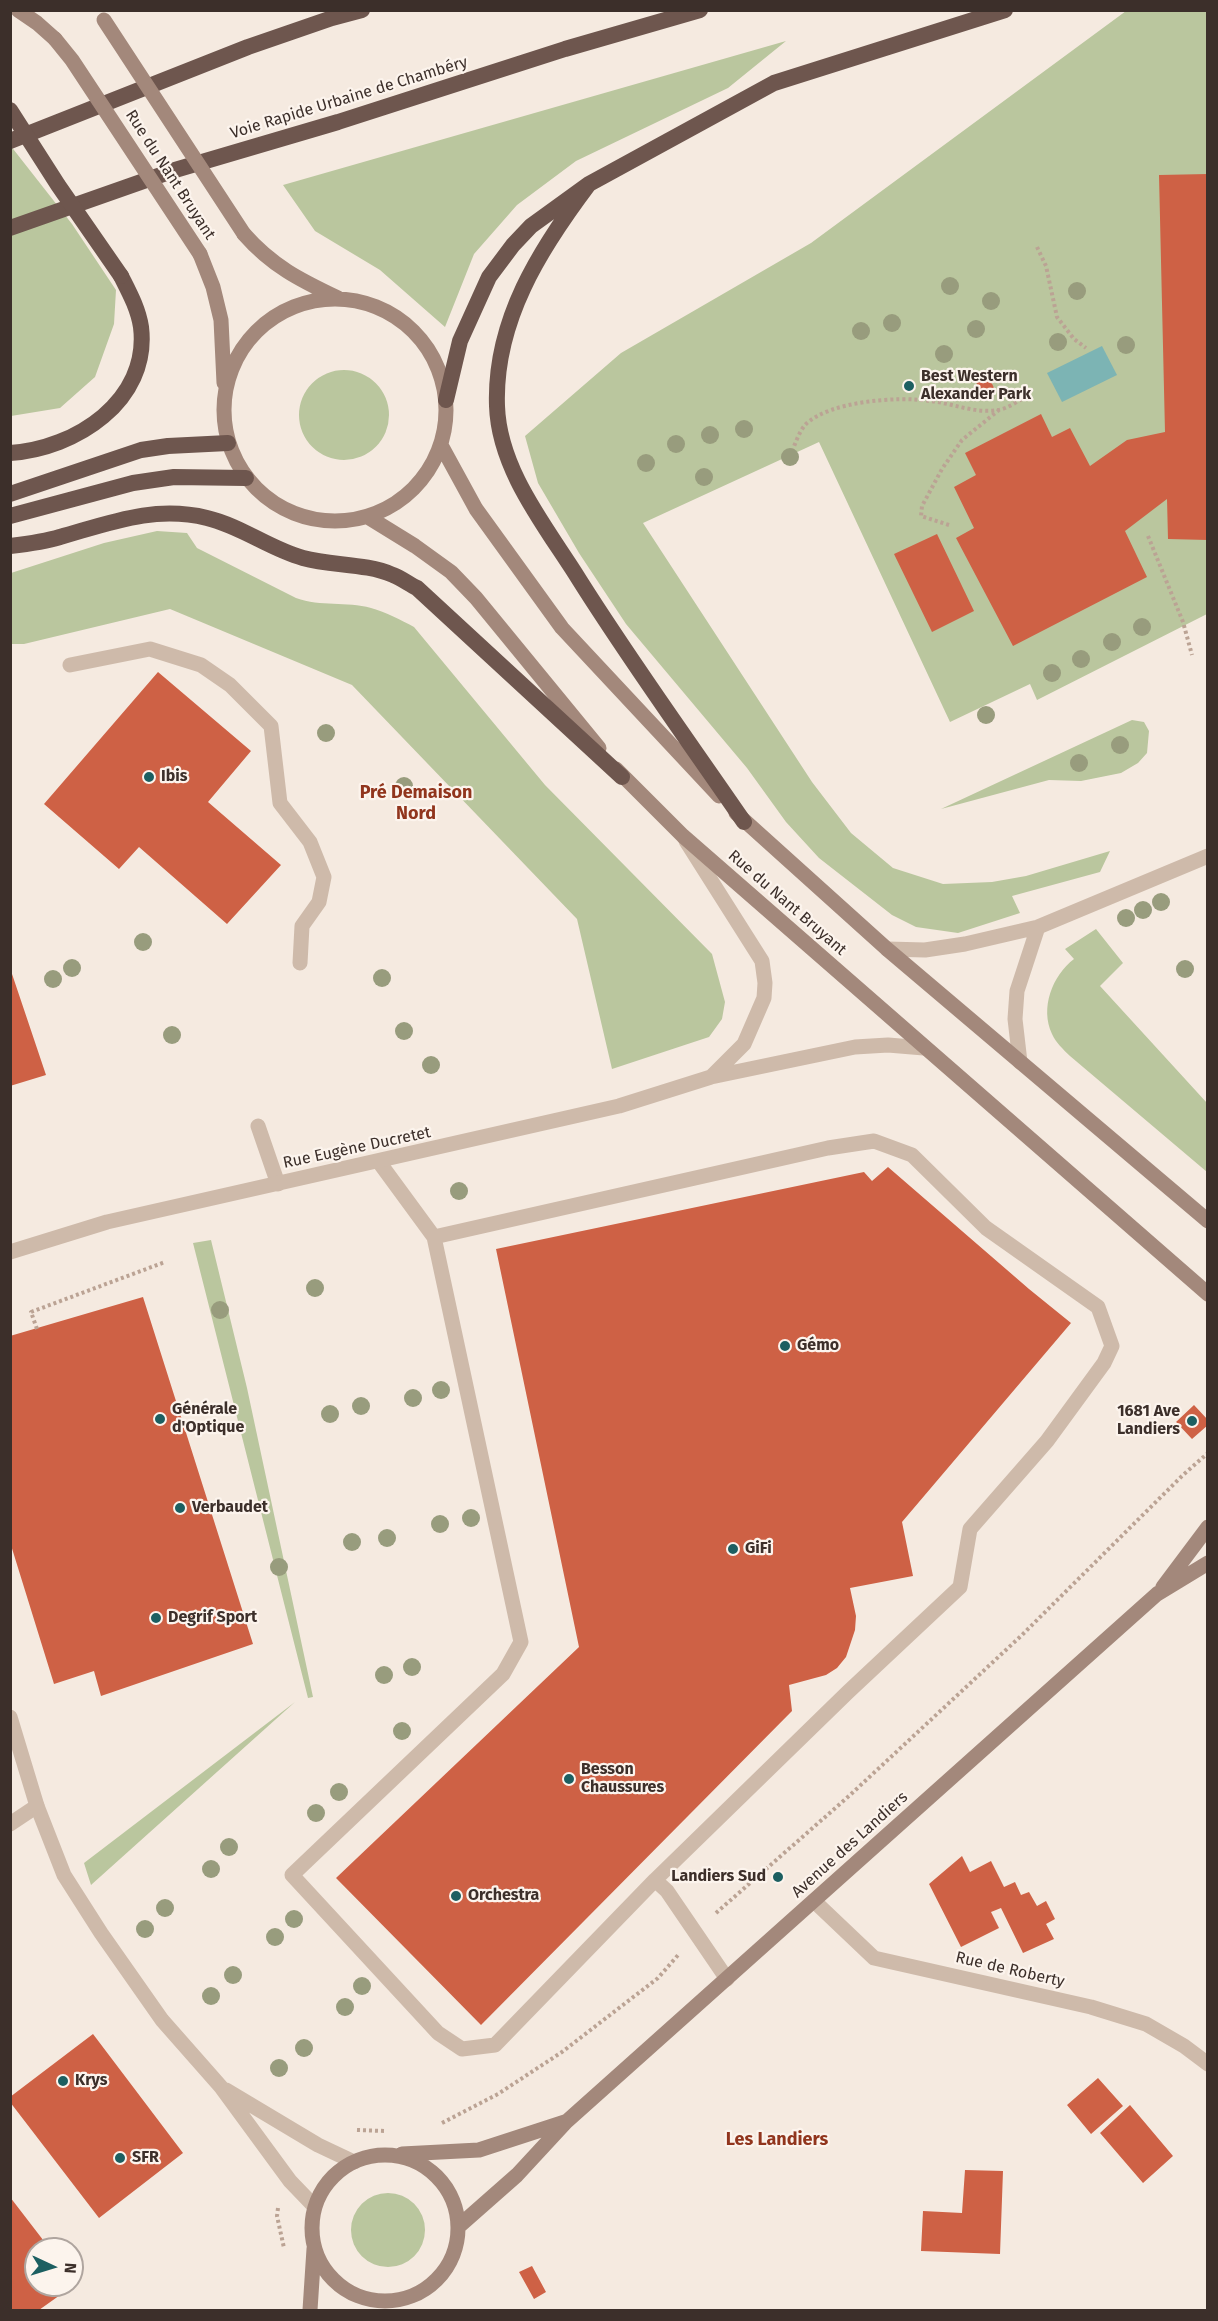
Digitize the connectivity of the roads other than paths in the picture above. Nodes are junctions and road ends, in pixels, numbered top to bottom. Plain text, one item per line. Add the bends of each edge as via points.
1 (18, 10) edge
2 (355, 10) edge
3 (362, 10) edge
4 (700, 10) edge
5 (1005, 10) edge
6 (102, 15) edge
7 (332, 18) junction
8 (10, 110) edge
9 (10, 141) edge
10 (589, 184) junction
11 (10, 228) edge
12 (338, 298) junction
13 (224, 392) junction
14 (446, 400) junction
15 (228, 443) junction
16 (441, 445) junction
17 (10, 453) edge
18 (246, 478) junction
19 (10, 494) edge
20 (10, 516) edge
21 (368, 517) junction
22 (10, 546) edge
23 (70, 665) dead end
24 (622, 777) junction
25 (744, 822) junction
26 (683, 836) junction
27 (1208, 856) edge
28 (1038, 927) junction
29 (887, 949) junction
30 (300, 963) dead end
31 (924, 1048) junction
32 (1020, 1062) junction
33 (711, 1077) junction
34 (258, 1126) dead end
35 (379, 1162) junction
36 (278, 1184) junction
37 (1208, 1221) edge
38 (434, 1237) junction
39 (10, 1252) edge
40 (1208, 1294) edge
41 (1208, 1527) edge
42 (1208, 1563) edge
43 (1157, 1594) junction
44 (10, 1717) edge
45 (37, 1806) junction
46 (10, 1824) edge
47 (655, 1880) junction
48 (814, 1901) junction
49 (727, 1978) junction
50 (1208, 2064) edge
51 (221, 2087) junction
52 (566, 2122) junction
53 (381, 2155) junction
54 (354, 2162) junction
55 (314, 2206) junction
56 (458, 2227) junction
57 (315, 2246) junction
58 (369, 2306) edge
59 (310, 2310) edge

1 - 13 main road, Rue du Nant Bruyant, bridge via 55,39 72,60 200,254 221,320
2 - 7 highway
3 - 7 highway
4 - 11 highway, Voie Rapide Urbaine de Chambéry via 175,170
5 - 10 highway via 774,83
6 - 12 main road, Rue du Nant Bruyant, bridge via 244,234 277,265
7 - 9 highway
8 - 17 highway, bridge via 121,276 135,303 141,328 138,366 128,387 106,413 70,439 48,448
10 - 14 highway via 531,226 489,277 459,341
10 - 25 highway via 541,253 513,309 498,377 500,431 529,501 606,622
12 - 13 main road via 306,301 277,314 252,334 234,361
12 - 14 main road, Rue du Nant Bruyant via 366,302 392,313 413,330 430,352
13 - 15 main road, Rue du Nant Bruyant
14 - 16 main road, Rue du Nant Bruyant
15 - 18 main road, Rue du Nant Bruyant
15 - 19 highway via 141,450
16 - 21 main road, Rue du Nant Bruyant via 430,469 413,490
16 - 25 main road, Rue du Nant Bruyant via 476,509 562,628
18 - 20 highway via 174,477 133,483
18 - 21 main road, Rue du Nant Bruyant via 266,498 297,515 341,522
21 - 24 main road, Rue du Nant Bruyant via 451,572
22 - 24 highway via 124,519 182,513 239,529 289,554 392,574 417,588
23 - 30 street via 150,649 201,665 230,685 272,726 280,803 310,842 324,877 319,902 302,926
24 - 26 main road, Rue du Nant Bruyant
25 - 29 main road, Rue du Nant Bruyant
26 - 31 main road, Rue du Nant Bruyant
26 - 33 street, Rue Eugène Ducretet via 762,961 765,983 764,998 744,1044
27 - 28 street
28 - 29 street via 925,950
28 - 32 street via 1017,991 1015,1019
29 - 32 main road, Rue du Nant Bruyant
31 - 33 street, Rue Eugène Ducretet via 855,1047
31 - 40 main road, Rue du Nant Bruyant
32 - 37 main road, Rue du Nant Bruyant
33 - 35 street, Rue Eugène Ducretet via 620,1106
34 - 36 street
35 - 36 street, Rue Eugène Ducretet
35 - 38 street
36 - 39 street, Rue Eugène Ducretet via 107,1222
38 - 47 street via 521,1642 503,1674 292,1875 438,2033 462,2049 495,2045
38 - 47 street via 874,1141 912,1155 986,1228 1098,1307 1112,1346 1047,1441 970,1529 960,1587
41 - 43 main road, Avenue des Landiers
42 - 43 main road, Avenue des Landiers
43 - 48 main road, Avenue des Landiers
44 - 45 street
45 - 46 street
45 - 51 street via 64,1875 101,1933 162,2020
47 - 49 street via 667,1891
48 - 49 main road, Avenue des Landiers
48 - 50 street, Rue de Roberty via 874,1958 1091,2007 1146,2024
49 - 52 main road, Avenue des Landiers
51 - 54 street
51 - 55 street via 290,2181
52 - 53 main road, Avenue des Landiers via 479,2150
52 - 56 main road, Avenue des Landiers via 517,2175
53 - 54 main road
53 - 56 main road via 421,2164 437,2175 457,2208
54 - 55 main road via 343,2167 325,2186
55 - 57 main road
56 - 58 main road via 455,2249 446,2270 431,2286 413,2297
57 - 58 main road via 337,2286
57 - 59 main road

